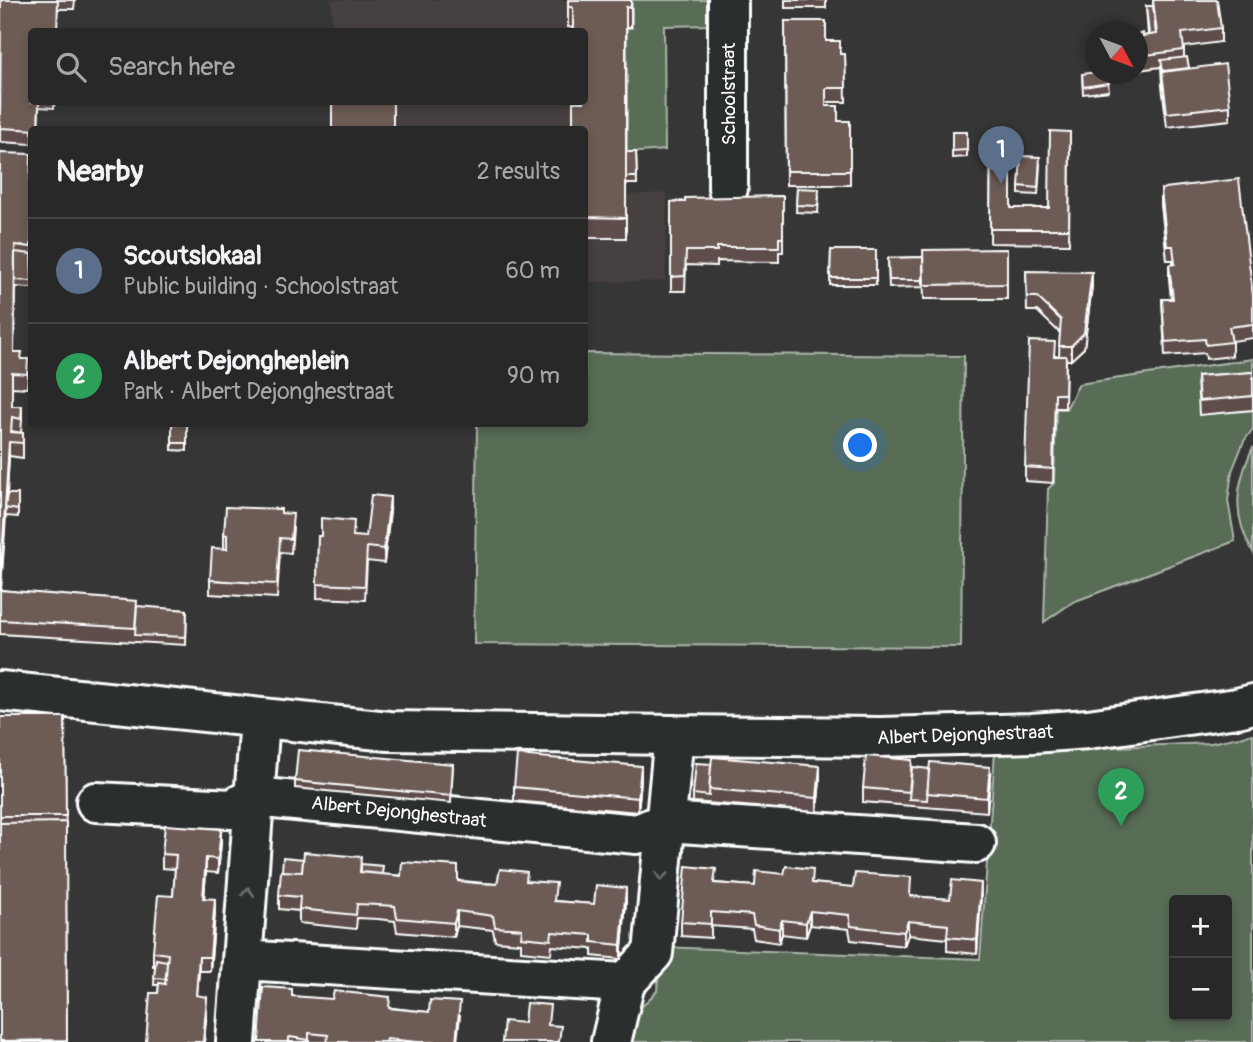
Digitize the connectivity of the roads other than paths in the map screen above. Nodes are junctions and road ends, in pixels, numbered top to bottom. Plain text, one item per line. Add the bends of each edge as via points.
1 (728, 0) edge
2 (729, 188) dead end
3 (0, 691) edge
4 (1253, 704) edge
5 (260, 719) junction
6 (674, 735) junction
7 (254, 797) junction
8 (96, 802) dead end
9 (666, 822) junction
10 (976, 843) dead end
11 (243, 960) junction
12 (625, 983) junction
13 (236, 1042) edge
14 (611, 1042) edge

1 - 2 street, Schoolstraat
3 - 5 street, Albert Dejonghestraat
4 - 6 street, Albert Dejonghestraat via 1032,733
5 - 6 street, Albert Dejonghestraat via 389,731
5 - 7 street
6 - 9 street
7 - 8 street, Albert Dejonghestraat via 232,809
7 - 9 street, Albert Dejonghestraat via 637,834
11 -> 7 street
9 - 10 street, Albert Dejonghestraat
9 -> 12 street via 653,953
11 - 12 street
11 - 13 street
12 - 14 street

